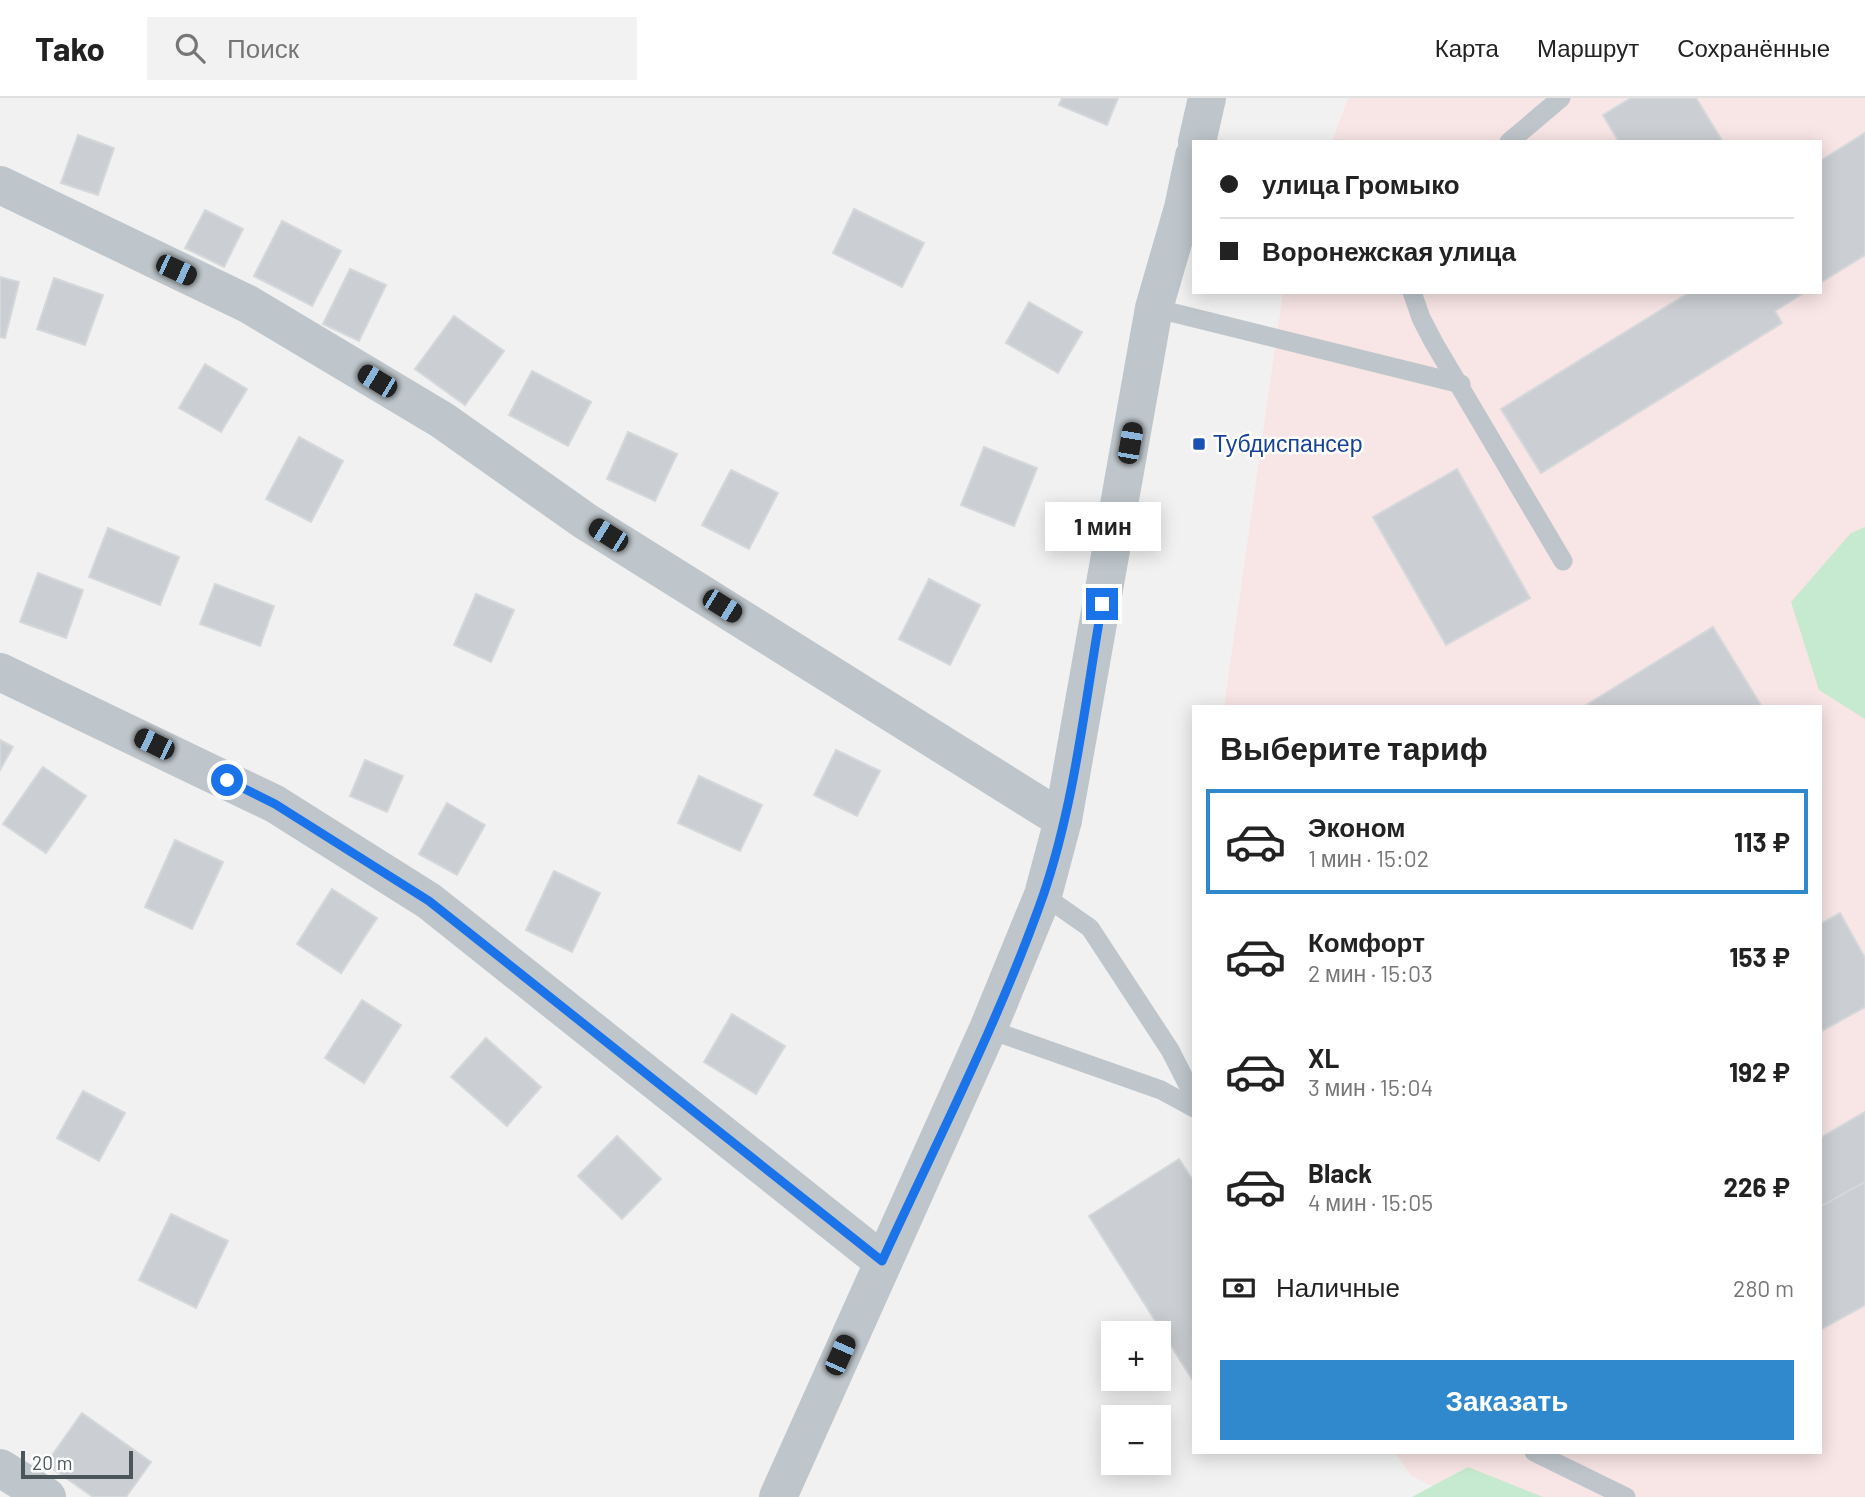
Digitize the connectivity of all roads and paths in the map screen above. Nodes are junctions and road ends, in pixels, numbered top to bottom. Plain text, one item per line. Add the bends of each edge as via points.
1 (1208, 98) edge
2 (1561, 98) edge
3 (1197, 140) edge
4 (1511, 140) edge
5 (1192, 165) edge
6 (0, 185) edge
7 (1413, 294) edge
8 (1154, 308) junction
9 (1461, 384) junction
10 (1563, 561) dead end
11 (0, 672) edge
12 (1063, 820) junction
13 (1043, 895) junction
14 (988, 1029) junction
15 (1192, 1093) edge
16 (1192, 1107) edge
17 (882, 1261) junction
18 (1538, 1454) edge
19 (0, 1468) edge
20 (47, 1497) edge
21 (778, 1497) edge
22 (1626, 1497) edge

1 - 3 street
2 - 4 lane
5 - 8 street
6 - 12 street via 248,304 430,413 585,521
7 - 9 lane via 1421,318
8 - 9 lane
8 - 12 street
9 - 10 lane
11 - 17 street via 275,804 429,901
12 - 13 street
13 - 14 street
13 - 15 lane via 1090,928 1170,1050
14 - 16 lane via 1161,1090
14 - 17 street
17 - 21 street
18 - 22 lane
19 - 20 street

